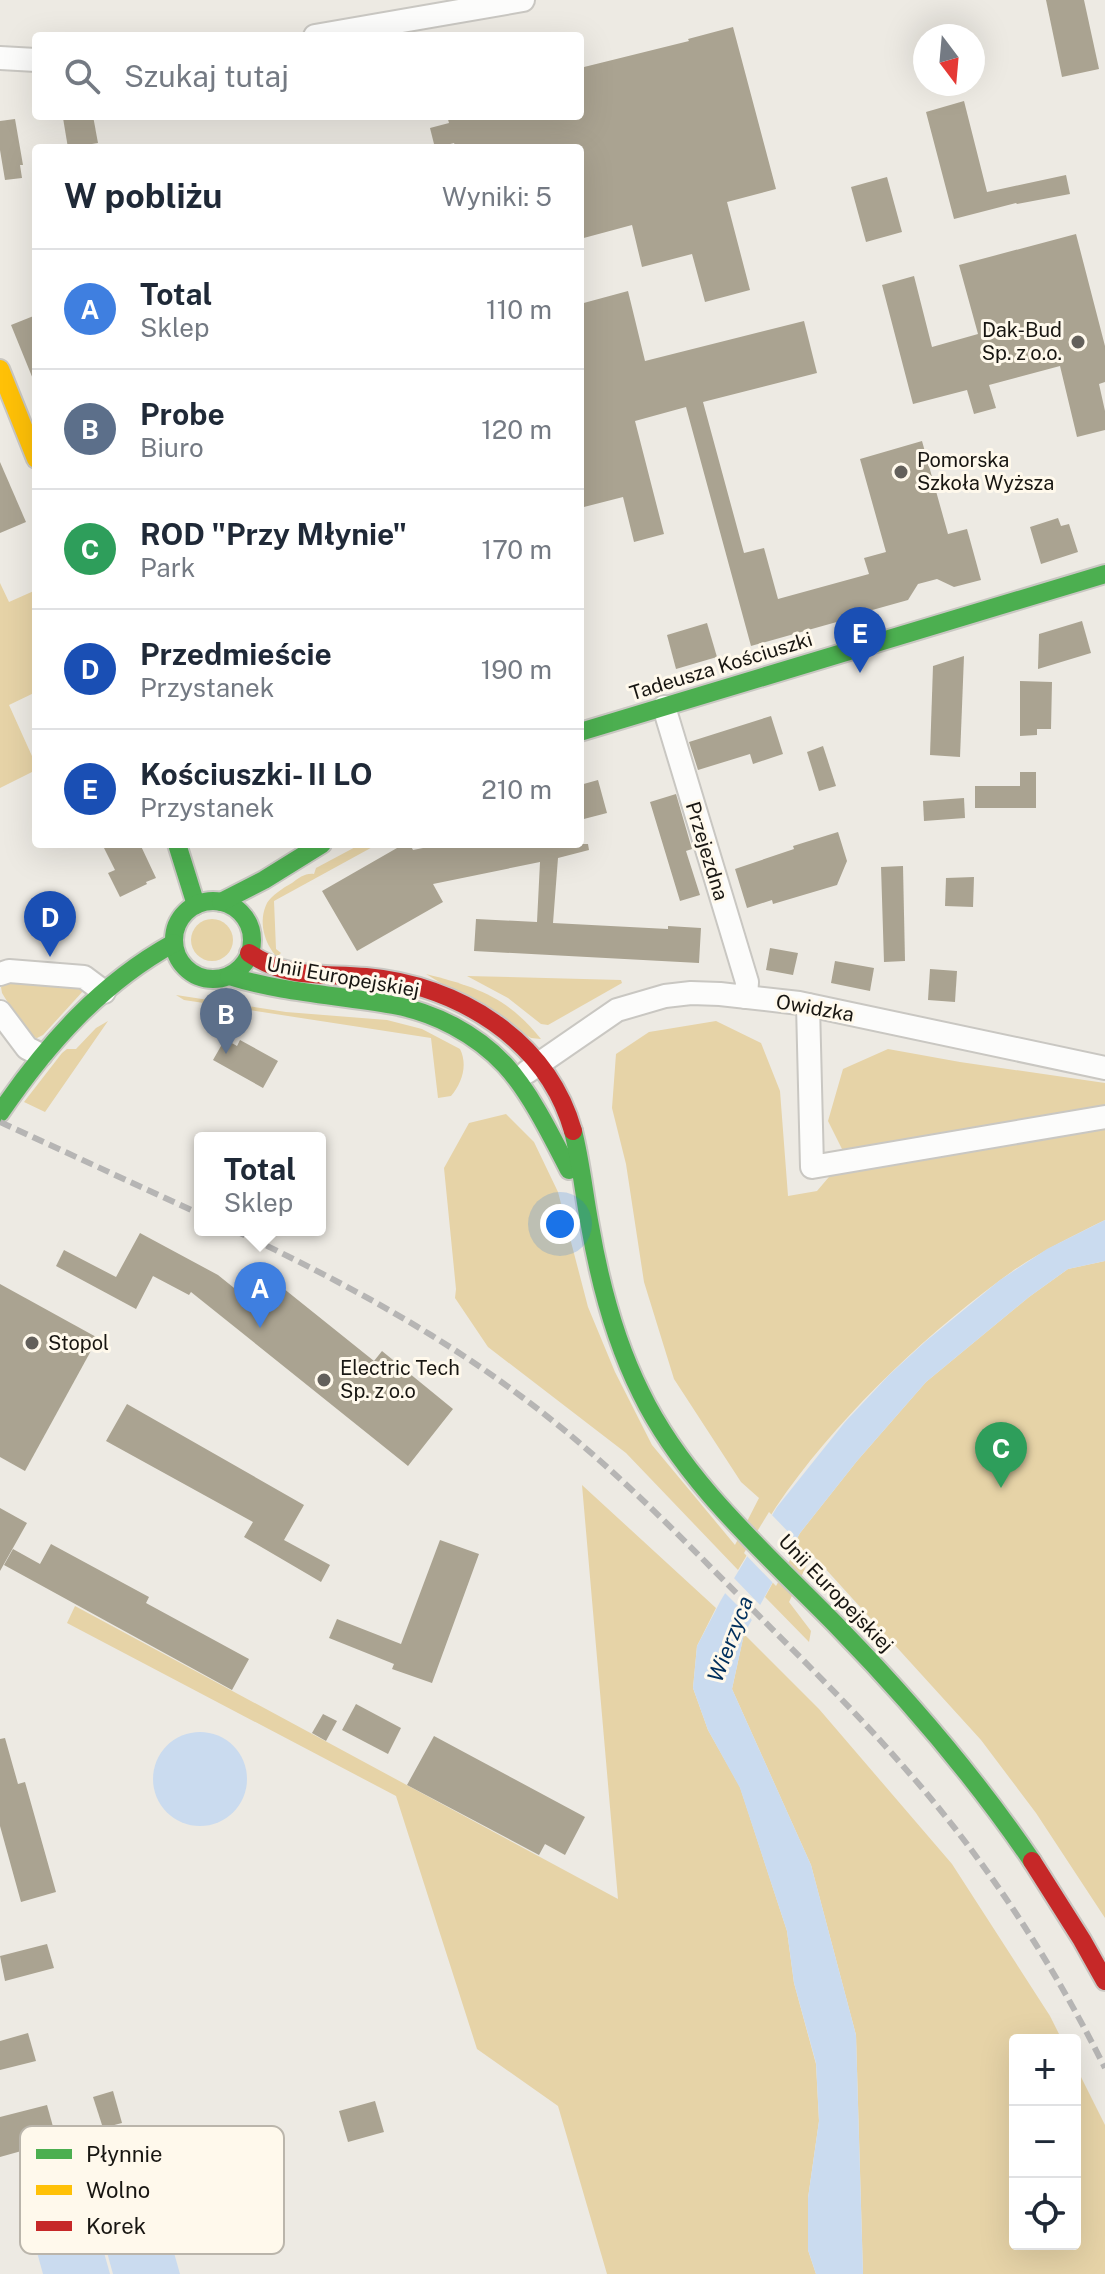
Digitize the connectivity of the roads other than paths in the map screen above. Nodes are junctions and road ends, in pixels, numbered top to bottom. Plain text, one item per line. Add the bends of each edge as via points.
1 (523, 0) edge
2 (338, 32) edge
3 (0, 58) edge
4 (32, 60) edge
5 (0, 369) edge
6 (32, 449) edge
7 (1105, 574) edge
8 (664, 707) junction
9 (584, 731) edge
10 (178, 848) edge
11 (316, 848) edge
12 (212, 879) dead end
13 (264, 880) junction
14 (221, 902) junction
15 (196, 905) junction
16 (242, 914) junction
17 (174, 943) junction
18 (249, 953) junction
19 (184, 967) junction
20 (0, 974) edge
21 (229, 976) junction
22 (104, 992) junction
23 (746, 997) junction
24 (808, 1005) junction
25 (0, 1012) edge
26 (41, 1055) junction
27 (538, 1064) junction
28 (1105, 1068) edge
29 (516, 1079) junction
30 (0, 1113) edge
31 (1105, 1117) edge
32 (587, 1212) junction
33 (1105, 1981) edge

1 - 2 street
3 - 4 street
5 - 6 main road
7 - 8 main road, Tadeusza Kościuszki
8 - 9 main road, Tadeusza Kościuszki
8 - 23 street, Przejezdna via 747,982
10 - 15 main road
11 - 13 main road
12 - 14 main road
13 - 14 main road
13 - 16 main road
14 - 15 main road
14 - 16 main road
15 - 17 main road via 179,921
16 - 18 main road via 251,933
17 - 19 main road
17 - 22 main road via 148,955
18 - 21 main road
18 - 27 main road via 269,968 289,973 395,980 426,988 488,1018
19 - 21 main road via 205,979
19 - 22 main road
20 - 22 street via 84,977
21 - 29 main road, Unii Europejskiej via 271,988 421,1012 489,1050
22 - 26 main road
23 - 24 street, Owidzka
23 - 27 street, Owidzka via 691,993 640,1001 617,1010
24 - 28 street, Owidzka
24 - 31 street via 812,1167
25 - 26 street via 27,1048
26 - 30 main road
27 - 29 street, Owidzka
27 - 32 main road, Unii Europejskiej via 567,1114
29 - 32 main road, Unii Europejskiej via 567,1164
32 - 33 main road, Unii Europejskiej via 603,1291 628,1366 660,1427 687,1467 939,1738 1021,1845

